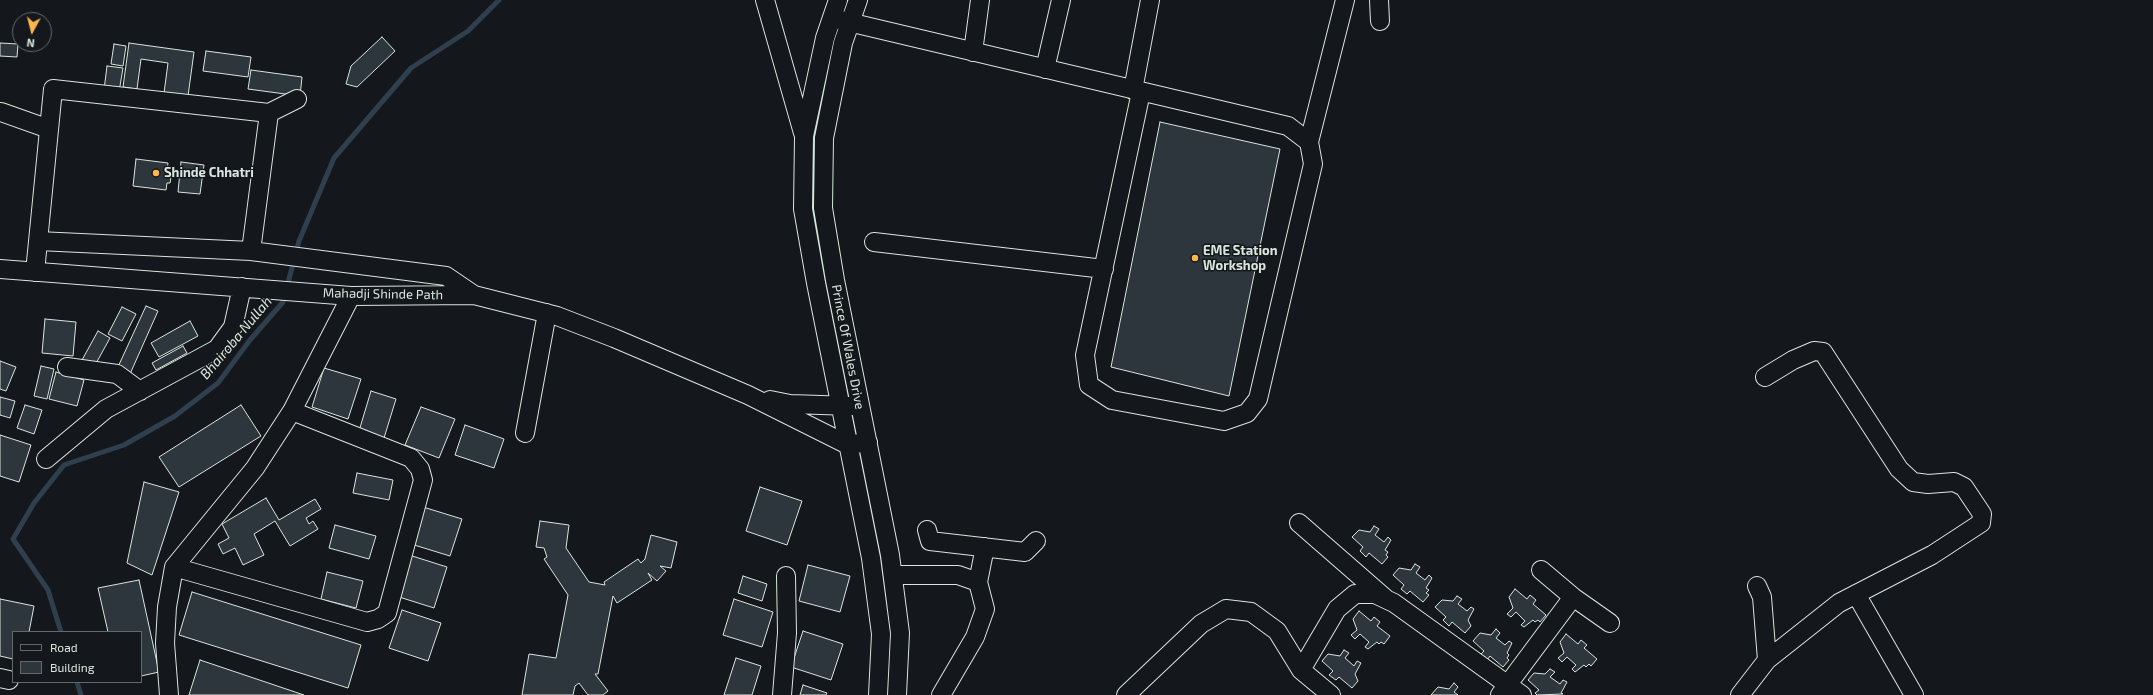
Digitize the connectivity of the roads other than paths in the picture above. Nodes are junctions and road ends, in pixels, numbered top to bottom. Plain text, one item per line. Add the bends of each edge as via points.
1 (765, 0) edge
2 (838, 0) edge
3 (858, 0) edge
4 (980, 0) edge
5 (1061, 0) edge
6 (1150, 0) edge
7 (1345, 0) edge
8 (1379, 0) edge
9 (831, 18) junction
10 (1380, 21) dead end
11 (850, 23) junction
12 (973, 52) junction
13 (1045, 69) junction
14 (1137, 91) junction
15 (297, 99) dead end
16 (1, 112) edge
17 (269, 113) junction
18 (49, 129) junction
19 (804, 136) junction
20 (824, 138) junction
21 (1309, 142) junction
22 (38, 241) junction
23 (874, 242) dead end
24 (252, 251) junction
25 (1104, 269) junction
26 (0, 270) edge
27 (35, 272) junction
28 (242, 287) junction
29 (474, 295) junction
30 (351, 296) junction
31 (547, 313) junction
32 (67, 367) dead end
33 (1765, 377) dead end
34 (140, 391) junction
35 (748, 395) junction
36 (860, 406) junction
37 (840, 407) junction
38 (292, 411) junction
39 (525, 433) dead end
40 (868, 442) junction
41 (848, 445) junction
42 (46, 459) dead end
43 (1299, 523) dead end
44 (926, 530) dead end
45 (1036, 541) dead end
46 (985, 547) junction
47 (174, 567) junction
48 (1541, 570) dead end
49 (893, 575) junction
50 (786, 576) dead end
51 (978, 582) junction
52 (1757, 586) dead end
53 (1856, 594) junction
54 (1573, 596) junction
55 (1389, 601) junction
56 (1610, 623) dead end
57 (1767, 660) junction
58 (1301, 670) junction
59 (1510, 692) edge
60 (169, 695) edge
61 (782, 695) edge
62 (878, 695) edge
63 (897, 695) edge
64 (941, 695) edge
65 (1126, 695) edge
66 (1331, 695) edge
67 (1740, 695) edge
68 (1914, 695) edge

1 - 19 street
2 - 9 street, Prince Of Wales Drive
3 - 11 street, Prince Of Wales Drive
4 - 12 street
5 - 13 street
6 - 14 street
7 - 21 street
8 - 10 street
9 - 11 street
9 - 19 street, Prince Of Wales Drive
11 - 12 street
11 - 20 street, Prince Of Wales Drive via 843,43
12 - 13 street
13 - 14 street
14 - 21 street via 1288,126
14 - 25 street
15 - 17 street
16 - 18 street
17 - 18 street via 53,89
17 - 24 street
18 - 22 street
19 - 20 street
19 - 37 street, Prince Of Wales Drive via 803,209
20 - 36 street, Prince Of Wales Drive via 822,208
21 - 25 street via 1311,172 1258,399 1247,413 1224,421 1112,400 1089,385 1085,355
22 - 24 street
22 - 27 street
23 - 25 street
24 - 29 street via 446,276
26 - 27 street, Mahadji Shinde Path
27 - 28 street, Mahadji Shinde Path
28 - 30 street, Mahadji Shinde Path
28 - 34 street via 233,327 217,349
29 - 30 street, Mahadji Shinde Path
29 - 31 street, Mahadji Shinde Path
30 - 38 street
31 - 35 street, Mahadji Shinde Path via 614,338
31 - 39 street
32 - 34 street via 117,374
33 - 53 street via 1793,360 1814,351 1823,352 1899,469 1913,482 1954,482 1964,487 1982,514 1981,523 1932,555
34 - 42 street via 106,409
35 - 37 street, Mahadji Shinde Path via 790,404
35 - 41 street, Mahadji Shinde Path
36 - 37 street, Mahadji Shinde Path
36 - 40 street, Prince Of Wales Drive
37 - 41 street, Prince Of Wales Drive
38 - 47 street via 255,468
38 - 47 street via 411,458 420,469 423,480 387,613 367,622
40 - 41 street
40 - 49 street, Prince Of Wales Drive
41 - 62 street, Prince Of Wales Drive via 871,558 880,627
43 - 55 street
44 - 46 street via 930,540
45 - 46 street via 1025,552
46 - 51 street
47 - 60 street via 167,607 165,643
48 - 54 street
49 - 51 street via 958,575
49 - 63 street, Prince Of Wales Drive via 900,633
50 - 61 street via 787,633
51 - 64 street via 985,609 975,637
52 - 57 street via 1762,597
53 - 57 street via 1839,603
53 - 68 street
54 - 56 street
54 - 59 street
55 - 58 street via 1375,594 1355,594 1338,610
55 - 59 street
57 - 67 street
58 - 65 street via 1277,631 1251,612 1226,609 1201,624
58 - 66 street

